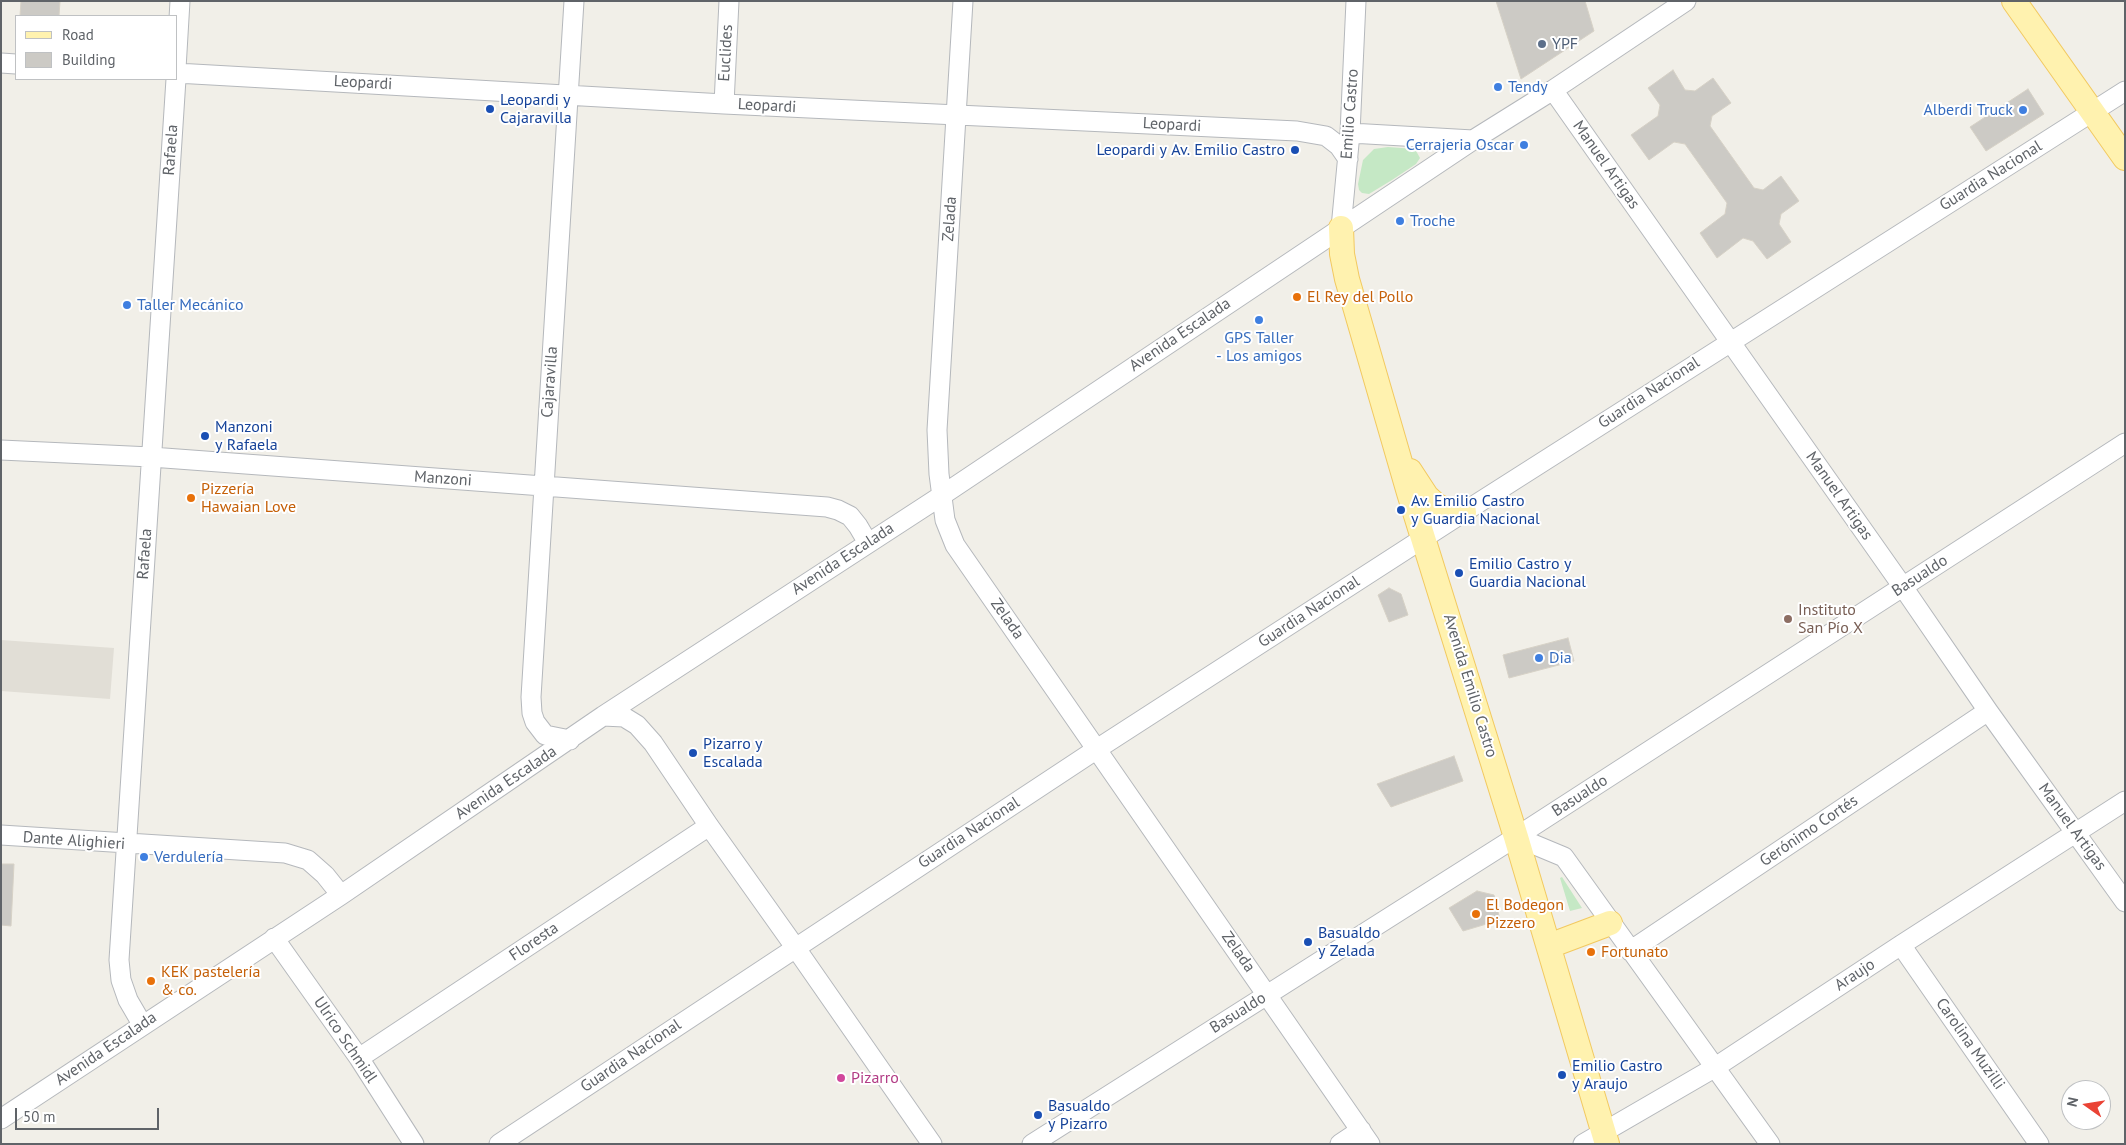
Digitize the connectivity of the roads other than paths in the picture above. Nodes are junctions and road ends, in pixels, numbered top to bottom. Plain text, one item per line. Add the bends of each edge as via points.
1 (180, 1) edge
2 (574, 1) edge
3 (729, 1) edge
4 (963, 1) edge
5 (1356, 1) edge
6 (1686, 1) edge
7 (2014, 1) edge
8 (178, 35) edge
9 (1, 64) edge
10 (15, 64) edge
11 (178, 73) edge
12 (176, 80) edge
13 (1553, 90) junction
14 (2125, 90) edge
15 (568, 94) junction
16 (724, 104) junction
17 (2092, 112) junction
18 (957, 115) junction
19 (1350, 133) junction
20 (1472, 140) junction
21 (2125, 158) edge
22 (1348, 159) junction
23 (1341, 228) junction
24 (1730, 342) junction
25 (2125, 443) edge
26 (1, 450) edge
27 (1397, 450) junction
28 (151, 457) junction
29 (544, 486) junction
30 (941, 496) junction
31 (1464, 512) junction
32 (1422, 539) junction
33 (868, 543) junction
34 (1903, 586) junction
35 (1988, 711) junction
36 (603, 716) junction
37 (570, 740) junction
38 (1097, 749) junction
39 (2125, 801) edge
40 (709, 826) junction
41 (2077, 833) junction
42 (1, 836) edge
43 (1516, 837) junction
44 (127, 844) junction
45 (341, 895) junction
46 (2125, 902) edge
47 (1610, 923) junction
48 (274, 938) junction
49 (1900, 945) junction
50 (1549, 946) junction
51 (796, 947) junction
52 (1630, 951) junction
53 (1268, 994) junction
54 (142, 1024) junction
55 (359, 1058) junction
56 (1714, 1068) junction
57 (1, 1119) edge
58 (1366, 1137) edge
59 (1605, 1137) edge
60 (414, 1144) edge
61 (499, 1144) edge
62 (932, 1144) edge
63 (1032, 1144) edge
64 (1340, 1144) edge
65 (1583, 1144) edge
66 (1770, 1144) edge
67 (2039, 1144) edge

1 - 8 street
2 - 15 street, Cajaravilla
3 - 16 street, Euclides
4 - 18 street, Zelada
5 - 19 street, Emilio Castro
6 - 13 street, Avenida Escalada
7 - 17 main road
9 - 10 street
11 - 15 street, Leopardi
12 - 28 street, Rafaela
13 - 20 street, Avenida Escalada
13 - 24 street, Manuel Artigas
14 - 17 street, Guardia Nacional
15 - 16 street, Leopardi
15 - 29 street, Cajaravilla
16 - 18 street, Leopardi
17 - 21 main road
17 - 24 street, Guardia Nacional
18 - 22 street, Leopardi via 1297,131 1326,136
18 - 30 street, Zelada via 937,430
19 - 20 street
19 - 22 street, Emilio Castro
20 - 23 street, Avenida Escalada
22 - 23 street, Emilio Castro
23 - 27 main road, Avenida Emilio Castro via 1347,280
23 - 30 street, Avenida Escalada
24 - 31 street, Guardia Nacional
24 - 34 street, Manuel Artigas
25 - 34 street, Basualdo
26 - 28 street, Manzoni
27 - 31 main road via 1427,497 1447,511
27 - 32 main road, Avenida Emilio Castro
28 - 29 street, Manzoni
28 - 44 street, Rafaela
29 - 33 street, Manzoni via 827,507 850,516
29 - 37 street, Cajaravilla via 532,713 545,735
30 - 33 street, Avenida Escalada
30 - 38 street, Zelada via 945,520 955,545
31 - 32 street, Guardia Nacional
32 - 38 street, Guardia Nacional
32 - 43 main road, Avenida Emilio Castro
33 - 36 street, Avenida Escalada
34 - 35 street, Manuel Artigas
34 - 43 street, Basualdo
35 - 41 street, Manuel Artigas
35 - 52 street, Gerónimo Cortés
36 - 37 street, Avenida Escalada
36 - 40 street via 624,717 637,725 667,761
37 - 45 street, Avenida Escalada
38 - 51 street, Guardia Nacional
38 - 53 street, Zelada
39 - 41 street, Araujo
40 - 51 street
40 - 55 street, Floresta
41 - 46 street, Manuel Artigas
41 - 49 street, Araujo
42 - 44 street, Dante Alighieri
43 - 47 street via 1564,857
43 - 50 main road, Avenida Emilio Castro
43 - 53 street, Basualdo
44 - 45 street, Dante Alighieri via 285,853 308,860
44 - 54 street, Rafaela via 119,960 128,1000
45 - 48 street, Avenida Escalada
47 - 50 main road
47 - 52 street
48 - 54 street, Avenida Escalada
48 - 55 street, Ulrico Schmidl
49 - 56 street, Araujo
49 - 67 street, Carolina Muzilli
50 - 59 main road, Avenida Emilio Castro
51 - 61 street, Guardia Nacional
51 - 62 street
52 - 56 street
53 - 58 street, Zelada
53 - 63 street, Basualdo
54 - 57 street, Avenida Escalada
55 - 60 street, Ulrico Schmidl
56 - 59 street, Araujo
56 - 66 street
58 - 64 street
59 - 65 street, Araujo

